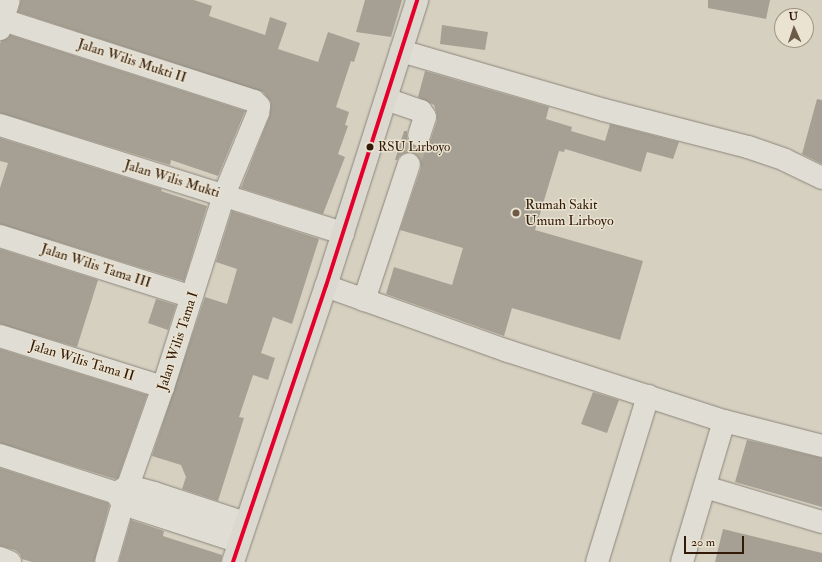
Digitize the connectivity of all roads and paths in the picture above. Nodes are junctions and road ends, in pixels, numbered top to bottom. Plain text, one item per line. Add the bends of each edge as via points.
1 (417, 0) edge
2 (3, 17) edge
3 (401, 51) junction
4 (386, 99) junction
5 (259, 106) joint
6 (0, 125) edge
7 (419, 135) tunnel mouth
8 (409, 164) tunnel mouth
9 (822, 178) edge
10 (224, 195) junction
11 (343, 233) junction
12 (0, 236) edge
13 (326, 286) junction
14 (192, 297) junction
15 (364, 300) junction
16 (0, 336) edge
17 (163, 387) junction
18 (648, 396) junction
19 (724, 421) junction
20 (822, 446) edge
21 (0, 455) edge
22 (705, 487) junction
23 (122, 494) junction
24 (822, 522) edge
25 (239, 542) edge
26 (0, 558) edge
27 (10, 562) edge
28 (106, 562) edge
29 (597, 562) edge
30 (682, 562) edge

1 - 3 highway
2 - 5 street, Jalan Wilis Mukti II via 254,101
3 - 4 highway
3 - 9 street via 604,110 748,147 785,160
4 - 7 street via 421,111 425,117
4 - 11 highway
5 - 10 street, Jalan Wilis Tama I
6 - 10 street, Jalan Wilis Mukti
8 - 15 street
10 - 11 street, Jalan Wilis Mukti
10 - 14 street, Jalan Wilis Tama I
11 - 13 highway
12 - 14 street, Jalan Wilis Tama III
13 - 15 street
13 - 25 highway
14 - 17 street, Jalan Wilis Tama I
15 - 18 street via 508,351
16 - 17 street, Jalan Wilis Tama II
17 - 23 street, Jalan Wilis Tama I
18 - 19 street
18 - 29 street
19 - 20 street
19 - 22 street
21 - 23 street
22 - 24 street
22 - 30 street
23 - 25 street
23 - 28 street, Jalan Wilis Tama I
26 - 27 street

